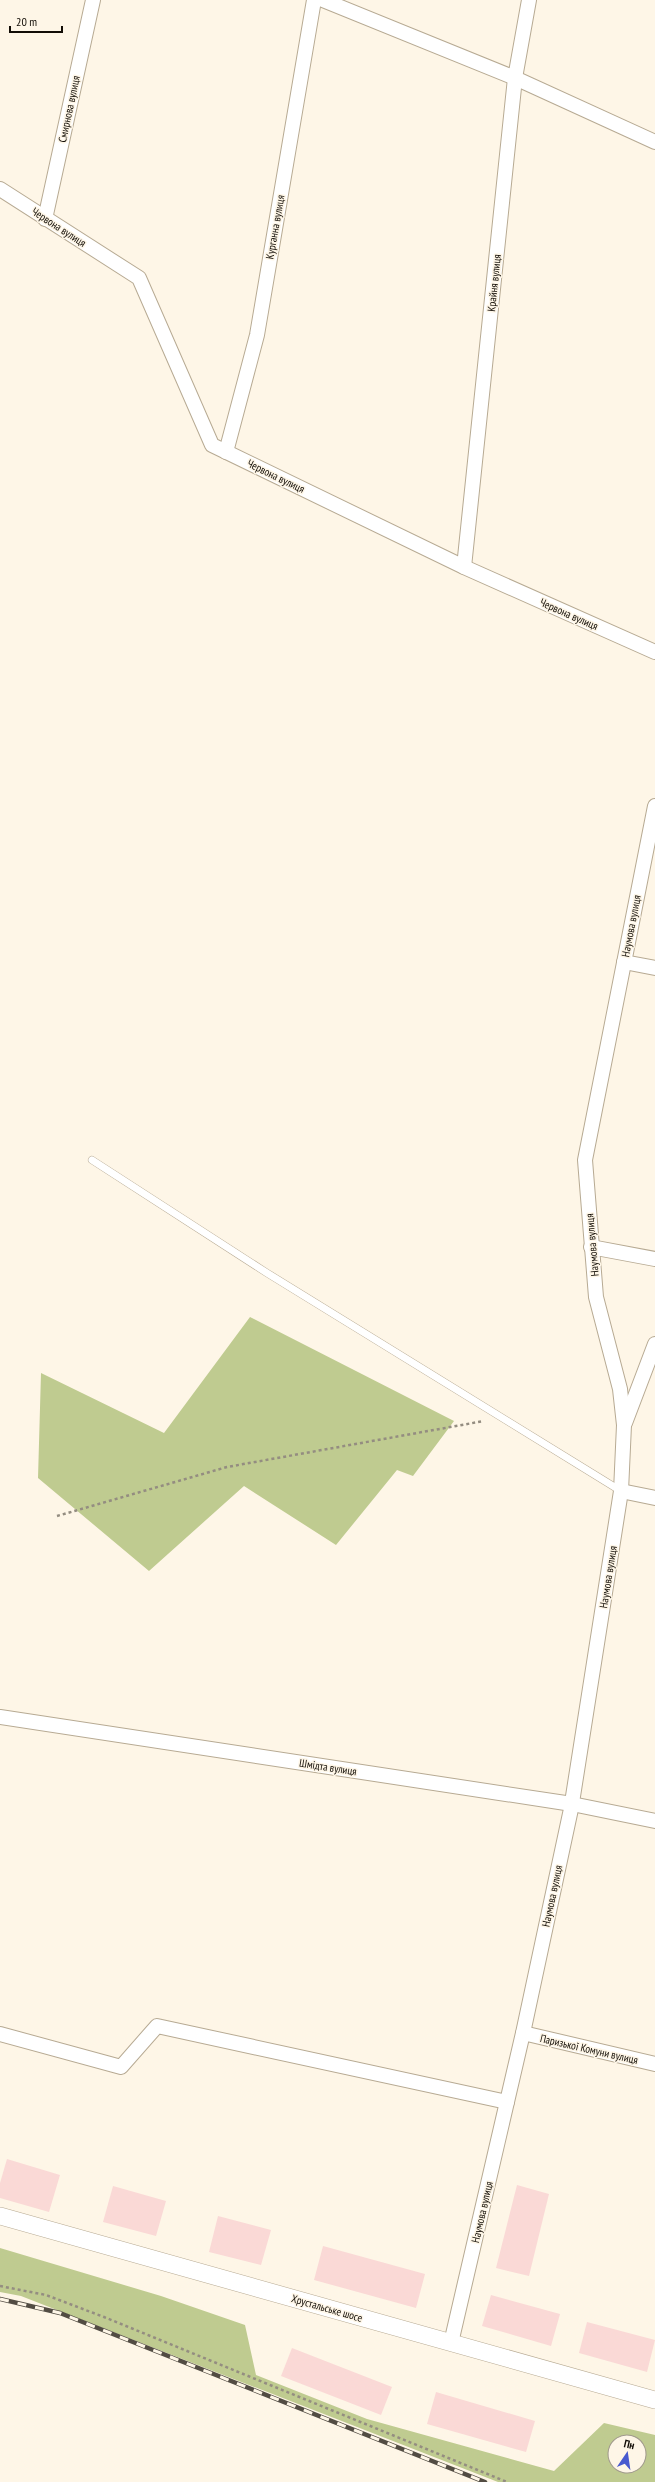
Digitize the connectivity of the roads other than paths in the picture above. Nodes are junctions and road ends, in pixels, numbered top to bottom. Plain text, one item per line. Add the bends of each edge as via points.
1 (93, 0) edge
2 (314, 0) edge
3 (323, 0) edge
4 (528, 0) edge
5 (515, 78) junction
6 (655, 142) edge
7 (0, 189) edge
8 (45, 219) junction
9 (226, 452) junction
10 (464, 567) junction
11 (655, 652) edge
12 (655, 806) edge
13 (624, 962) junction
14 (655, 968) edge
15 (92, 1160) dead end
16 (591, 1247) junction
17 (655, 1259) edge
18 (655, 1344) edge
19 (624, 1425) junction
20 (621, 1491) junction
21 (655, 1498) edge
22 (0, 1717) edge
23 (572, 1804) junction
24 (655, 1821) edge
25 (0, 2034) edge
26 (523, 2034) junction
27 (655, 2064) edge
28 (507, 2102) junction
29 (0, 2216) edge
30 (452, 2344) junction
31 (655, 2400) edge

1 - 8 street, Смирнова вулиця
2 - 9 street, Курганна вулиця via 257,335
3 - 5 street
4 - 5 street, Крайня вулиця
5 - 6 street
5 - 10 street, Крайня вулиця
7 - 8 street, Червона вулиця
8 - 9 street, Червона вулиця via 139,278 212,445
9 - 10 street, Червона вулиця
10 - 11 street, Червона вулиця
12 - 13 street, Наумова вулиця
13 - 14 street
13 - 16 street, Наумова вулиця via 586,1160
15 - 20 lane via 267,1273
16 - 17 street
16 - 19 street, Наумова вулиця via 596,1297 620,1388
18 - 19 street
19 - 20 street, Наумова вулиця
20 - 21 street
20 - 23 street, Наумова вулиця
22 - 23 street, Шмідта вулиця
23 - 24 street, Шмідта вулиця
23 - 26 street, Наумова вулиця
25 - 28 street via 121,2067 156,2026
26 - 27 street, Паризької Комуни вулиця
26 - 28 street, Наумова вулиця
28 - 30 street, Наумова вулиця
29 - 30 street, Хрустальське шосе
30 - 31 street, Хрустальське шосе

